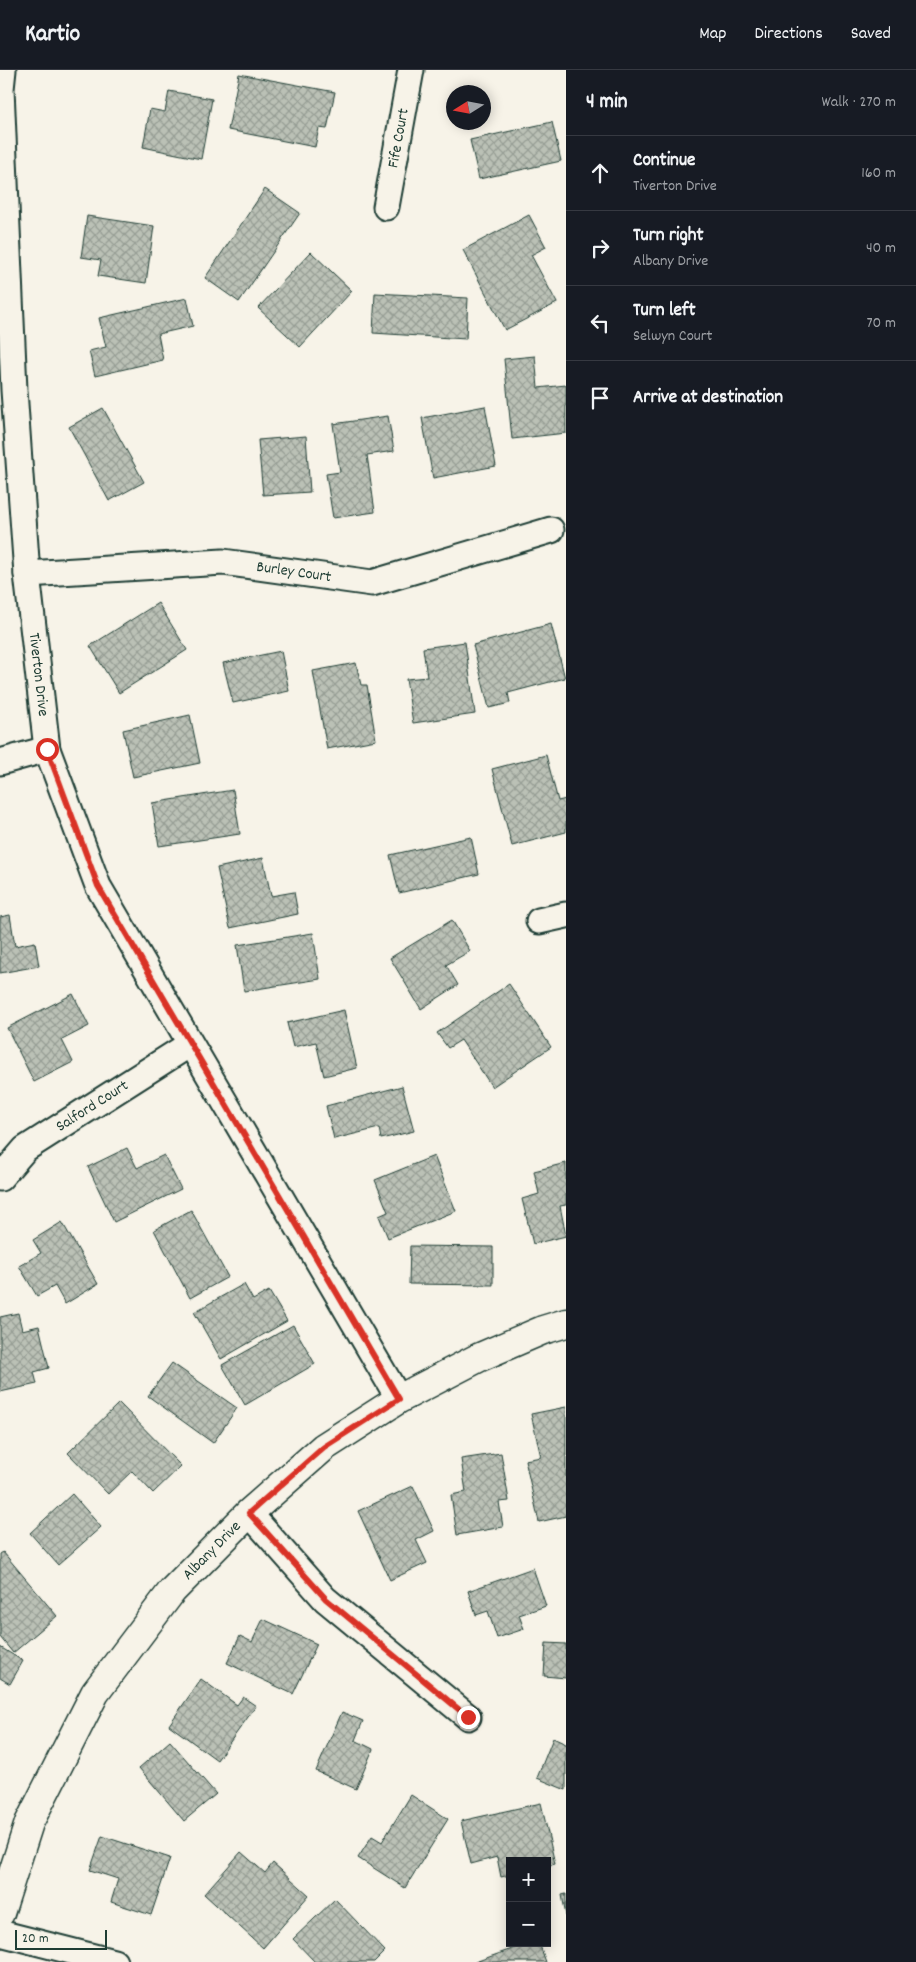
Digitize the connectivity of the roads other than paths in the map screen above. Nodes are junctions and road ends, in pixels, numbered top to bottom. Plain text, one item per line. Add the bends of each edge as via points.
1 (3, 70) edge
2 (411, 70) edge
3 (386, 207) dead end
4 (7, 390) edge
5 (551, 530) dead end
6 (27, 574) junction
7 (47, 749) junction
8 (0, 762) edge
9 (566, 915) edge
10 (539, 921) dead end
11 (190, 1044) junction
12 (0, 1178) edge
13 (566, 1323) edge
14 (399, 1399) junction
15 (249, 1513) junction
16 (468, 1717) dead end
17 (0, 1913) edge
18 (0, 1932) edge
19 (114, 1962) edge

1 - 4 street, Tiverton Drive
2 - 3 street, Fife Court
4 - 6 street, Tiverton Drive
5 - 6 street, Burley Court via 372,583 223,562
6 - 7 street, Tiverton Drive
7 - 8 street
7 - 11 street, Tiverton Drive via 98,886
9 - 10 street
11 - 12 street, Salford Court via 25,1149
11 - 14 street, Tiverton Drive
13 - 14 street, Albany Drive via 480,1357
14 - 15 street, Albany Drive via 324,1447
15 - 16 street via 326,1599
15 - 17 street, Albany Drive via 172,1591 95,1693 29,1823
18 - 19 street

